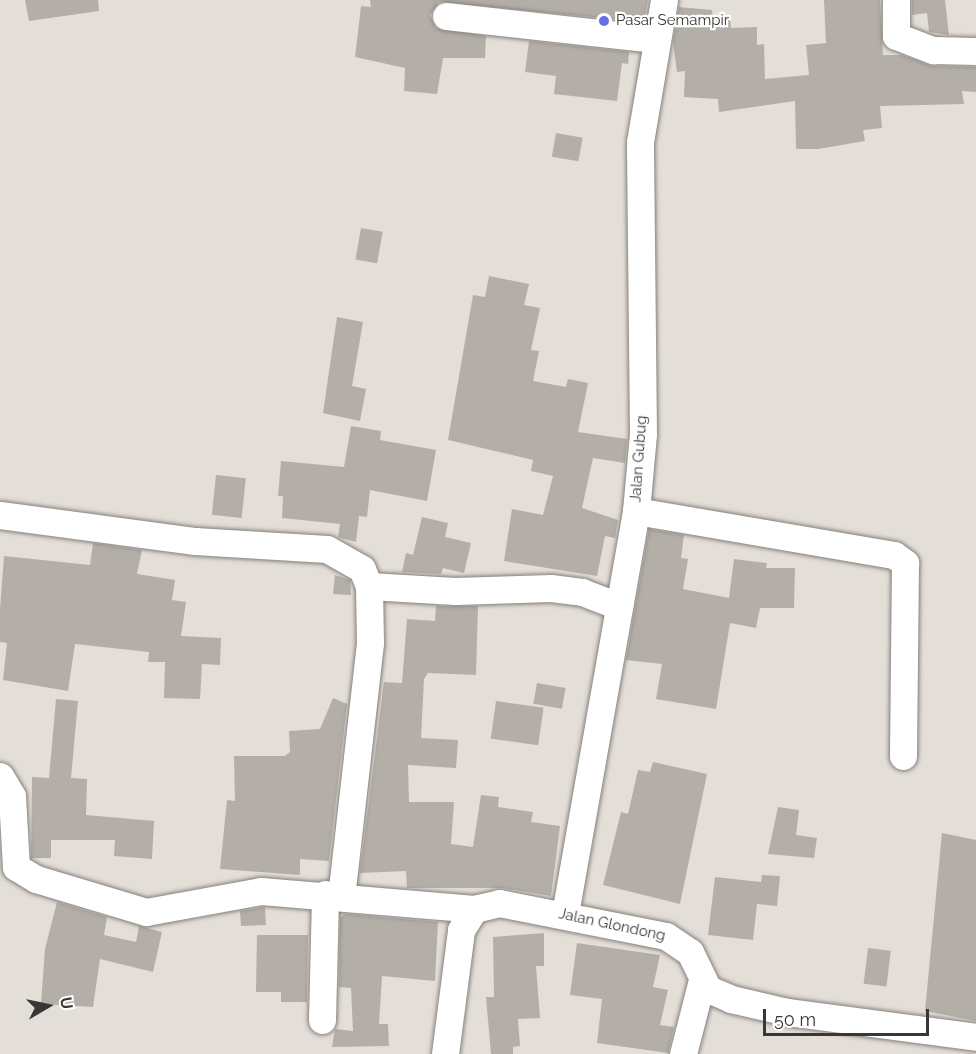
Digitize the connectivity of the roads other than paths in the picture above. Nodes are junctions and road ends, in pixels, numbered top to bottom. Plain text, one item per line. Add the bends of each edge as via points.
1 (664, 0) edge
2 (896, 0) edge
3 (446, 16) dead end
4 (656, 39) junction
5 (976, 51) edge
6 (636, 511) junction
7 (0, 515) edge
8 (369, 586) junction
9 (619, 606) junction
10 (903, 756) dead end
11 (0, 776) edge
12 (7, 858) edge
13 (333, 895) junction
14 (474, 909) junction
15 (565, 914) junction
16 (702, 980) junction
17 (322, 1020) dead end
18 (976, 1037) edge
19 (445, 1054) edge
20 (683, 1054) edge

1 - 4 street, Jalan Gubug
2 - 5 street via 896,36 933,50
3 - 4 street
4 - 6 street, Jalan Gubug via 640,142 643,434
6 - 9 street, Jalan Gubug
6 - 10 street via 894,555 905,563
7 - 8 street via 195,541 327,549 362,569
8 - 9 street via 455,591 551,588 582,592
8 - 13 street via 370,643
9 - 15 street, Jalan Gubug
11 - 12 street via 12,796
12 - 13 street, Jalan Glondong via 25,874 146,912 250,891
13 - 14 street, Jalan Glondong
13 - 17 street
14 - 15 street, Jalan Glondong via 499,903
14 - 19 street via 461,930
15 - 16 street, Jalan Glondong via 666,936 690,952
16 - 18 street via 708,989 731,999 787,1012
16 - 20 street

